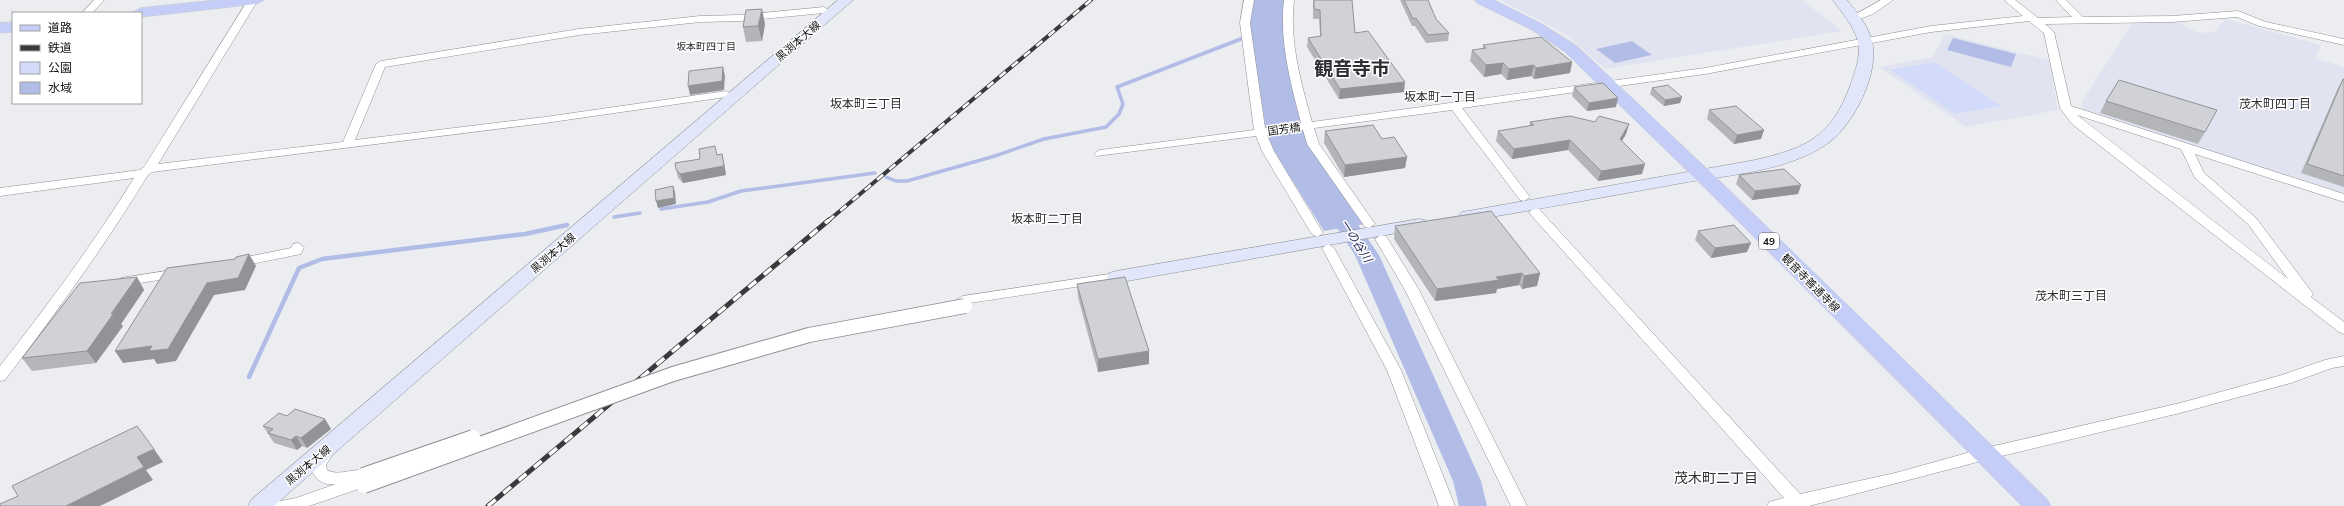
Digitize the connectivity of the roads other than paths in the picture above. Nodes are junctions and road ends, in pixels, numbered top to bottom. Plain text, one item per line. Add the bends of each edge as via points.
1 (99, 0) edge
2 (253, 0) edge
3 (257, 0) edge
4 (846, 0) edge
5 (1249, 0) edge
6 (1288, 0) edge
7 (1482, 0) edge
8 (1840, 0) edge
9 (1888, 0) edge
10 (2009, 0) edge
11 (2061, 0) edge
12 (824, 10) dead end
13 (88, 12) edge
14 (142, 13) edge
15 (1854, 18) junction
16 (2034, 20) junction
17 (2080, 20) junction
18 (12, 27) edge
19 (0, 28) edge
20 (1864, 40) junction
21 (2344, 42) edge
22 (1609, 86) junction
23 (726, 94) dead end
24 (1455, 106) junction
25 (2066, 108) junction
26 (1308, 125) junction
27 (1260, 132) junction
28 (347, 144) junction
29 (2186, 147) junction
30 (1100, 154) dead end
31 (146, 171) junction
32 (1703, 175) junction
33 (0, 192) edge
34 (1524, 197) dead end
35 (2344, 198) edge
36 (1535, 212) dead end
37 (1375, 232) junction
38 (1324, 240) junction
39 (298, 246) dead end
40 (222, 266) edge
41 (191, 271) edge
42 (1116, 277) joint
43 (106, 284) edge
44 (83, 286) edge
45 (68, 288) junction
46 (964, 303) junction
47 (2314, 305) junction
48 (2344, 330) edge
49 (2344, 361) edge
50 (0, 376) edge
51 (329, 446) junction
52 (1985, 454) junction
53 (363, 481) junction
54 (284, 485) junction
55 (333, 496) junction
56 (1799, 504) edge
57 (259, 506) edge
58 (286, 506) edge
59 (313, 506) edge
60 (1448, 506) edge
61 (1519, 506) edge
62 (1775, 506) edge
63 (2038, 506) edge

1 - 13 street
2 - 3 main road
2 - 14 main road
2 - 31 street
4 - 51 street, 黒渕本大線
5 - 27 street via 1245,23
6 - 26 street via 1287,16 1295,81
7 - 22 main road, 観音寺善通寺線 / 49 via 1562,42
8 - 15 street
9 - 15 street via 1870,12
10 - 16 street
11 - 17 street
12 - 28 street via 700,19 579,32 381,64
15 - 20 street
16 - 17 street, 国芳橋
16 - 20 street, 国芳橋 via 1931,29
16 - 25 street via 2049,32
17 - 21 street, 国芳橋 via 2172,19 2238,14 2264,24
18 - 19 main road
20 - 22 street, 国芳橋 via 1705,71
20 - 32 street via 1867,50 1862,75 1842,121 1830,134 1788,157
22 - 24 street, 国芳橋
22 - 32 main road, 観音寺善通寺線 / 49
23 - 28 street via 545,120
24 - 26 street, 国芳橋
24 - 34 street
25 - 29 street
25 - 47 street via 2085,130
26 - 27 street, 国芳橋
26 - 37 street via 1314,144
27 - 30 street, 国芳橋
27 - 38 street via 1268,151
28 - 31 street
29 - 35 street
29 - 47 street via 2200,175 2252,221
31 - 33 street
31 - 45 street
32 - 37 street
32 - 52 main road, 観音寺善通寺線 / 49
36 - 56 street
37 - 38 street
37 - 61 street via 1412,290
38 - 42 street
38 - 60 street via 1394,370
39 - 40 street via 296,251
41 - 43 street
42 - 46 street
44 - 45 street
45 - 50 street
46 - 53 street, bridge via 809,335 673,374
46 - 53 street, bridge via 860,317 721,351
47 - 48 street
49 - 52 street via 2180,408
51 - 53 street via 318,465 320,473 330,479
51 - 54 street, 黒渕本大線
52 - 56 street
52 - 63 main road, 観音寺善通寺線 / 49
53 - 55 street
53 - 58 street
54 - 57 street, 黒渕本大線
54 - 58 street via 273,504
55 - 58 street
55 - 59 street
56 - 62 street

